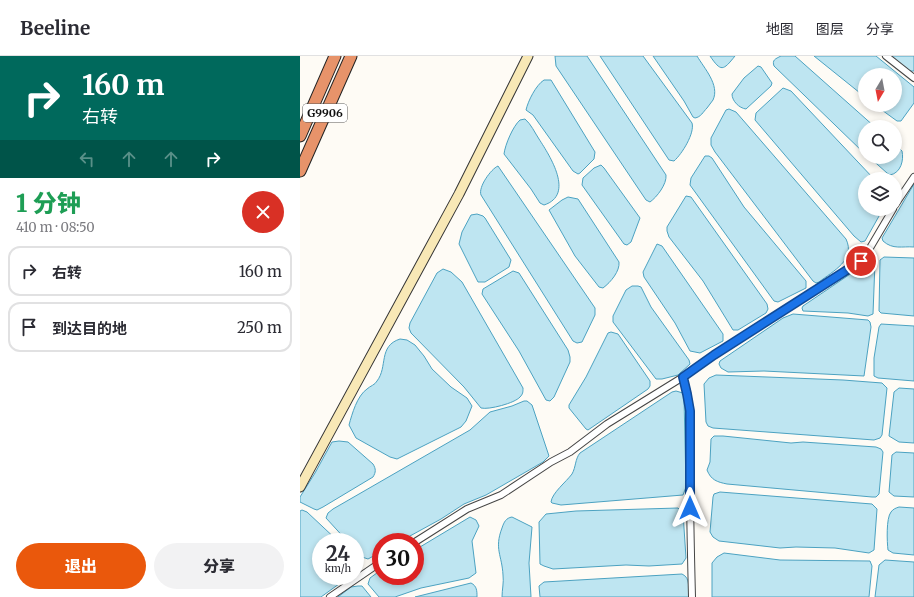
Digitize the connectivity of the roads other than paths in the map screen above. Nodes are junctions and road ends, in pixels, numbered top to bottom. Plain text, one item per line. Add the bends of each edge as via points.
1 (335, 56) edge
2 (351, 56) edge
3 (528, 56) edge
4 (886, 56) edge
5 (914, 78) edge
6 (300, 136) edge
7 (300, 171) edge
8 (914, 177) edge
9 (902, 195) edge
10 (889, 216) edge
11 (683, 377) junction
12 (300, 487) edge
13 (424, 536) edge
14 (372, 568) edge
15 (330, 597) edge
16 (692, 597) edge

1 - 6 highway, G9906
2 - 7 highway, G9906
3 - 12 street via 459,194
4 - 5 street
8 - 9 street
10 - 11 street via 867,253 858,263
11 - 13 street via 501,495 467,509
11 - 16 street via 690,411
14 - 15 street

